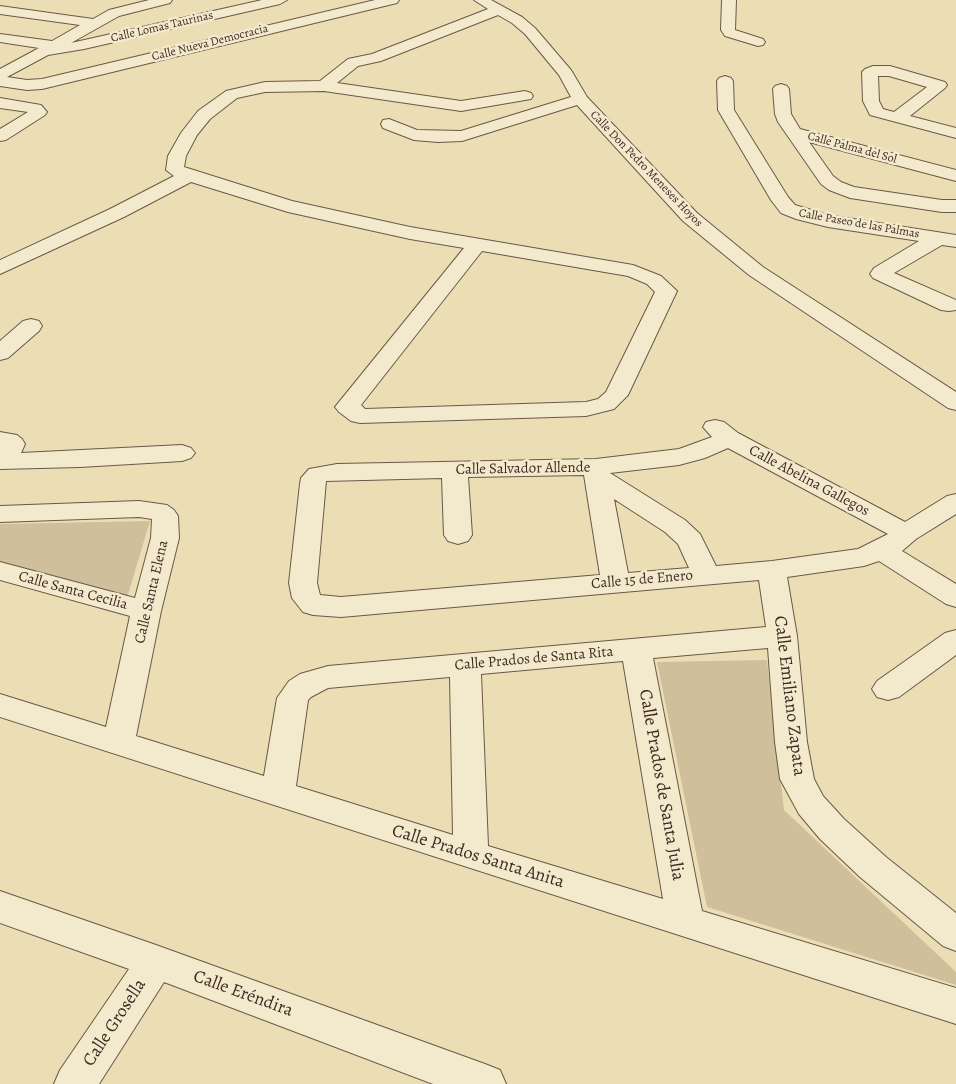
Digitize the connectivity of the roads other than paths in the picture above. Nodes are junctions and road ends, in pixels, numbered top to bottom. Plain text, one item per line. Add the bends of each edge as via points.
1 (109, 0) edge
2 (165, 0) edge
3 (280, 0) edge
4 (392, 0) edge
5 (481, 0) edge
6 (729, 0) edge
7 (325, 4) dead end
8 (143, 5) junction
9 (0, 10) edge
10 (499, 10) junction
11 (341, 11) junction
12 (93, 23) junction
13 (0, 38) edge
14 (758, 42) dead end
15 (48, 48) junction
16 (2, 74) edge
17 (725, 80) dead end
18 (324, 86) junction
19 (781, 89) dead end
20 (526, 96) dead end
21 (580, 99) junction
22 (0, 103) edge
23 (897, 118) junction
24 (389, 124) dead end
25 (794, 133) junction
26 (956, 133) edge
27 (0, 136) edge
28 (189, 176) junction
29 (956, 176) edge
30 (949, 206) edge
31 (947, 240) edge
32 (476, 245) junction
33 (0, 268) edge
34 (949, 305) dead end
35 (31, 326) dead end
36 (0, 353) edge
37 (956, 403) edge
38 (722, 432) joint
39 (182, 453) dead end
40 (1, 454) edge
41 (455, 470) junction
42 (596, 472) junction
43 (956, 502) edge
44 (0, 514) edge
45 (906, 533) junction
46 (458, 535) dead end
47 (881, 550) junction
48 (772, 570) junction
49 (0, 571) edge
50 (706, 575) junction
51 (614, 582) junction
52 (956, 597) edge
53 (313, 605) joint
54 (146, 611) junction
55 (782, 636) junction
56 (956, 640) edge
57 (636, 650) junction
58 (465, 665) junction
59 (888, 689) dead end
60 (0, 705) edge
61 (119, 742) junction
62 (278, 794) junction
63 (471, 855) junction
64 (0, 907) edge
65 (685, 921) junction
66 (956, 934) edge
67 (156, 962) junction
68 (956, 1006) edge
69 (75, 1084) edge
70 (485, 1084) edge

1 - 8 street
2 - 8 street
3 - 15 street, Calle Lomas Taurinas via 84,46
4 - 11 street, Calle Nueva Democracia
5 - 10 street, Calle Don Pedro Meneses Hoyos
6 - 14 street via 730,33
7 - 11 street
8 - 12 street via 114,12
9 - 12 street
10 - 18 street via 376,58 353,62
10 - 21 street, Calle Don Pedro Meneses Hoyos via 530,31 566,73
11 - 16 street, Calle Nueva Democracia via 50,82 27,85
12 - 15 street
13 - 15 street
15 - 16 street
17 - 31 street, Calle Paseo de las Palmas via 726,110 788,209 816,218
18 - 20 street via 461,106
18 - 28 street via 265,87 232,94 204,115 189,133 177,156 175,170
19 - 25 street, Calle Palma del Sol via 783,114
21 - 24 street via 462,136 414,135
21 - 37 street, Calle Don Pedro Meneses Hoyos via 690,217 739,258
22 - 27 street via 38,110
23 - 23 street via 876,112 870,72 890,71 939,85
23 - 26 street
25 - 29 street, Calle Palma del Sol
25 - 30 street via 827,180 835,186 850,192
28 - 32 street via 288,206
28 - 33 street
31 - 34 street via 880,274
32 - 32 street via 421,315 347,407 360,416 586,409 606,404 616,396 666,291 654,280 633,271
35 - 36 street
38 - 42 street, Calle Salvador Allende via 696,453
38 - 45 street, Calle Abelina Gallegos
39 - 40 street via 80,459
41 - 42 street, Calle Salvador Allende
41 - 46 street
41 - 53 street, Calle Salvador Allende via 318,474 314,478 303,583 306,598
42 - 50 street via 676,526 690,540
42 - 51 street
43 - 45 street, Calle 15 de Enero
44 - 54 street, Calle Santa Elena via 138,509 165,516 165,538
45 - 47 street, Calle 15 de Enero
47 - 48 street, Calle 15 de Enero via 864,557
47 - 52 street
48 - 50 street, Calle 15 de Enero
48 - 55 street, Calle Emiliano Zapata
49 - 54 street, Calle Santa Cecilia
50 - 51 street, Calle 15 de Enero
51 - 53 street, Calle 15 de Enero via 341,607
54 - 61 street, Calle Santa Elena
55 - 57 street, Calle Prados de Santa Rita
55 - 66 street, Calle Emiliano Zapata via 797,779 811,805 873,867
56 - 59 street
57 - 58 street, Calle Prados de Santa Rita
57 - 65 street, Calle Prados de Santa Julia
58 - 62 street, Calle Prados de Santa Rita via 328,677 300,688 293,698
58 - 63 street
60 - 61 street, Calle Prados Santa Anita
61 - 62 street, Calle Prados Santa Anita
62 - 63 street, Calle Prados Santa Anita
63 - 65 street, Calle Prados Santa Anita
64 - 67 street, Calle Eréndira
65 - 68 street, Calle Prados Santa Anita
67 - 69 street, Calle Grosella
67 - 70 street, Calle Eréndira

